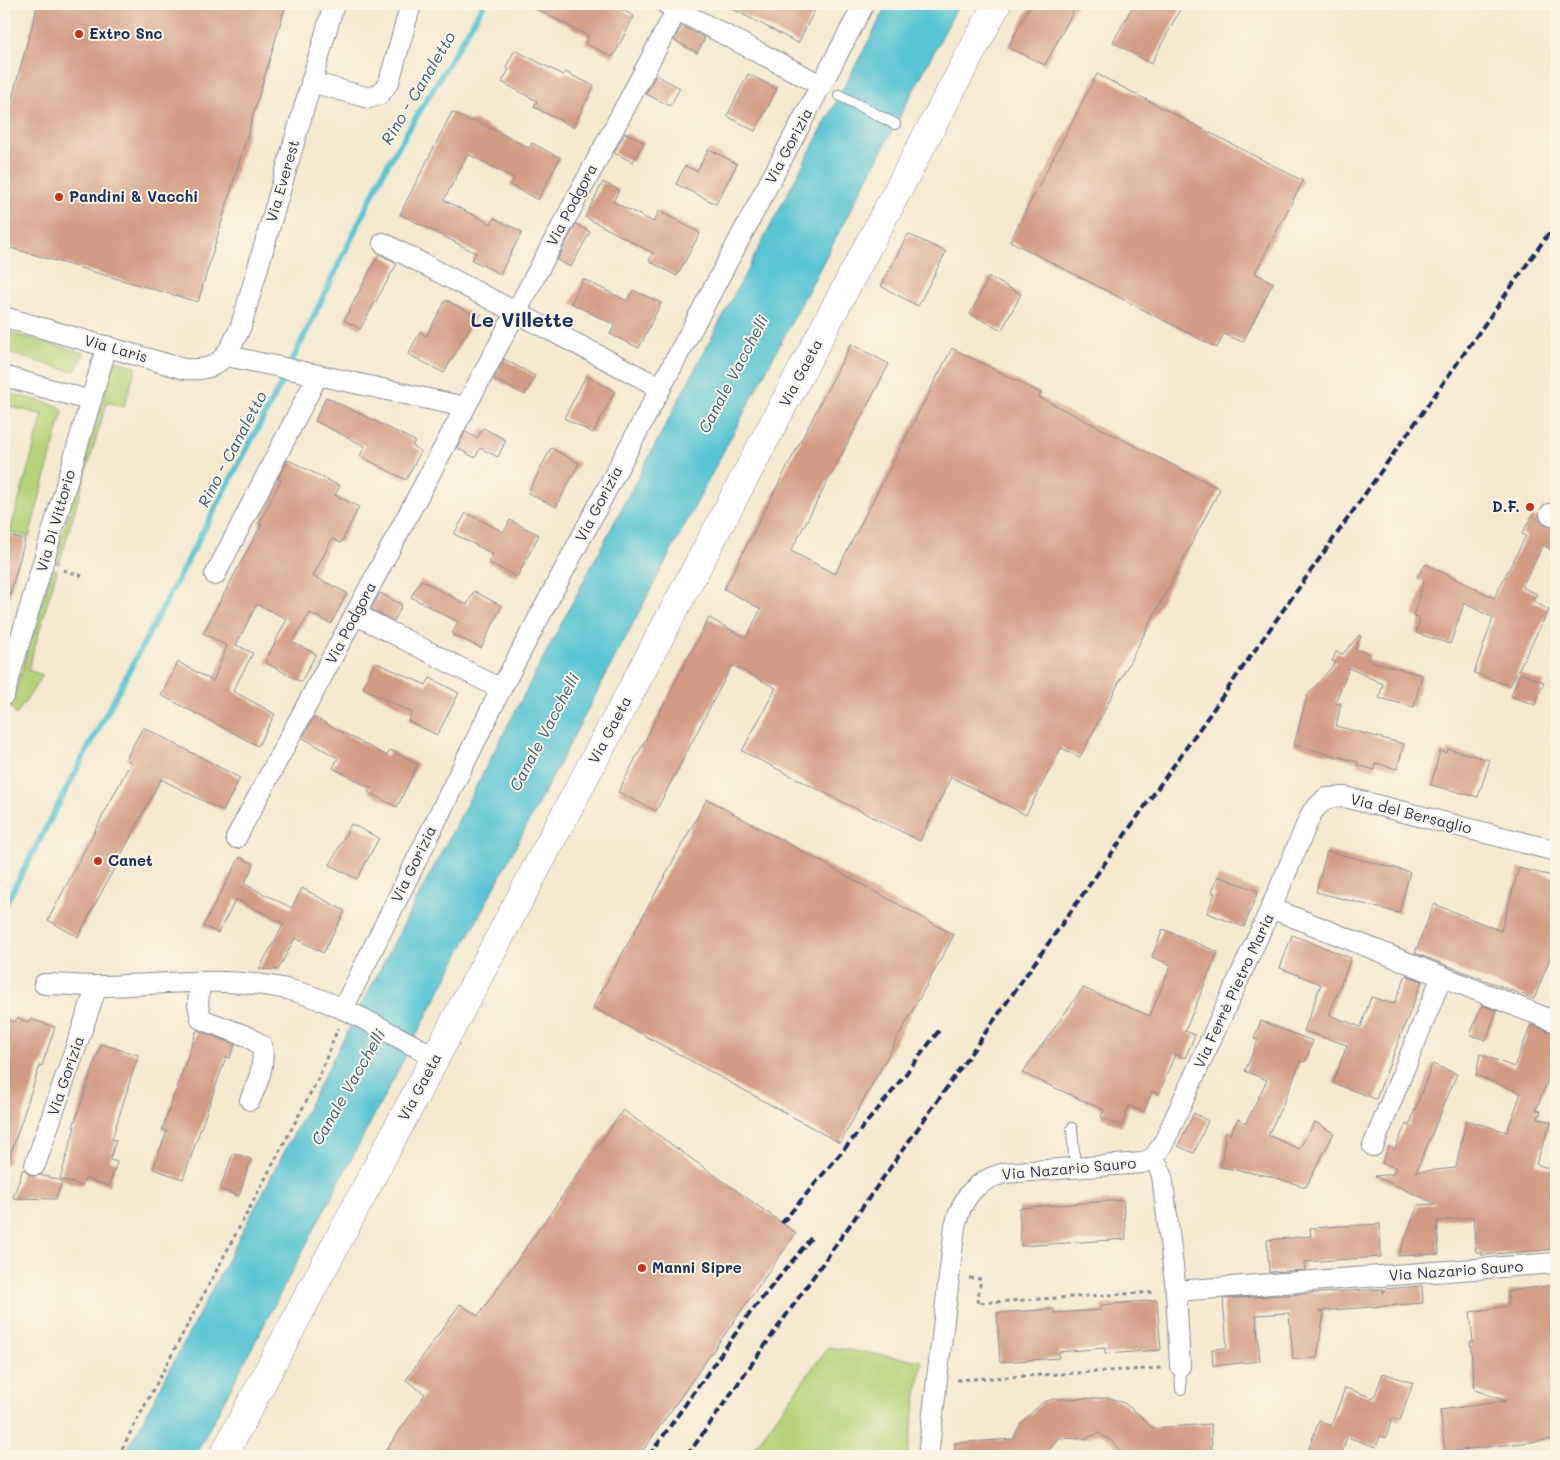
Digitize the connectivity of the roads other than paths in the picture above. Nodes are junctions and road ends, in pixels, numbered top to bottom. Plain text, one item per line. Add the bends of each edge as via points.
1 (334, 4) edge
2 (864, 4) edge
3 (997, 4) edge
4 (411, 6) edge
5 (674, 6) edge
6 (311, 82) junction
7 (821, 85) junction
8 (840, 95) dead end
9 (895, 124) dead end
10 (383, 243) dead end
11 (516, 312) junction
12 (4, 317) edge
13 (107, 346) junction
14 (226, 356) junction
15 (318, 375) junction
16 (4, 376) edge
17 (661, 388) junction
18 (91, 402) junction
19 (465, 407) junction
20 (215, 575) dead end
21 (355, 614) junction
22 (501, 689) junction
23 (4, 693) edge
24 (236, 838) dead end
25 (1556, 851) edge
26 (1272, 908) junction
27 (1442, 976) junction
28 (200, 982) junction
29 (44, 984) dead end
30 (96, 986) junction
31 (350, 1013) junction
32 (1556, 1022) edge
33 (436, 1057) junction
34 (250, 1100) dead end
35 (1072, 1128) dead end
36 (1373, 1146) dead end
37 (1154, 1156) junction
38 (35, 1165) dead end
39 (1075, 1167) junction
40 (1556, 1263) edge
41 (1176, 1290) junction
42 (1180, 1366) joint
43 (1181, 1389) dead end
44 (223, 1456) edge
45 (928, 1456) edge

1 - 6 street, Via Everest
2 - 7 street, Via Gorizia
3 - 33 main road, Via Gaeta
4 - 6 street via 389,82 380,94 369,98
5 - 7 street
5 - 11 street, Via Podgora
6 - 14 street, Via Everest via 241,326
7 - 17 street, Via Gorizia
8 - 9 lane
10 - 11 street
11 - 17 street
11 - 19 street, Via Podgora
12 - 13 street, Via Laris
13 - 14 street, Via Laris via 184,369 202,370
13 - 18 street, Via Di Vittorio
14 - 15 street
15 - 19 street
15 - 20 street
16 - 18 street
17 - 22 street, Via Gorizia
18 - 23 street, Via Di Vittorio
19 - 21 street, Via Podgora
21 - 22 street
21 - 24 street, Via Podgora
22 - 31 street, Via Gorizia
25 - 26 street, Via del Bersaglio via 1345,797 1326,798 1312,812
26 - 27 street, Via Ferrè Pietro Maria
26 - 37 street, Via Ferrè Pietro Maria via 1164,1142
27 - 32 street, Via Ferrè Pietro Maria
27 - 36 street
28 - 30 street
28 - 31 street via 262,984 299,992
28 - 34 street via 198,1004 201,1019 249,1036 262,1046 264,1059 260,1079
29 - 30 street
30 - 38 street, Via Gorizia
31 - 33 street
33 - 44 main road, Via Gaeta
35 - 39 lane
37 - 39 street, Via Nazario Sauro via 1142,1163
37 - 41 street, Via Nazario Sauro via 1162,1175
39 - 45 street, Via Nazario Sauro via 1004,1173 988,1178 966,1198 959,1212
40 - 41 street, Via Nazario Sauro
41 - 42 street, Via Nazario Sauro
42 - 43 lane

